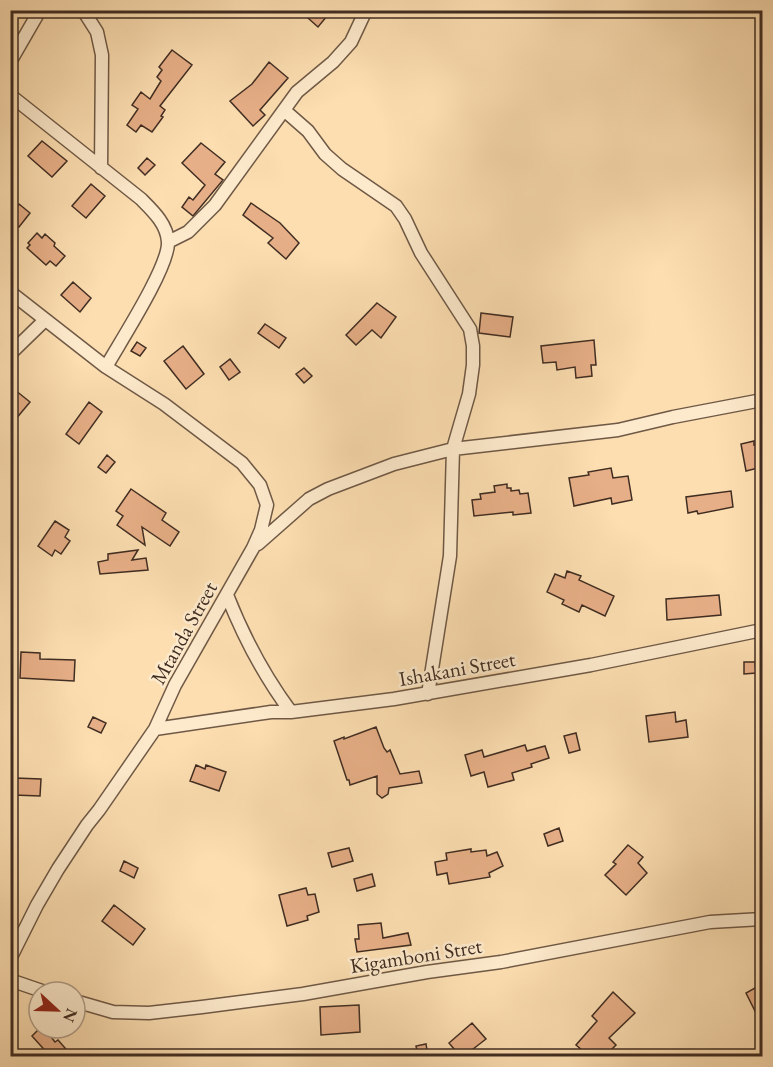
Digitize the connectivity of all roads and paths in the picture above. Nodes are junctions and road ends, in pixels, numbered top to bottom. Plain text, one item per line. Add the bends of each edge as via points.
1 (40, 10) edge
2 (83, 10) edge
3 (366, 10) edge
4 (10, 62) edge
5 (10, 94) edge
6 (284, 110) junction
7 (101, 168) junction
8 (168, 242) junction
9 (10, 292) edge
10 (45, 320) junction
11 (10, 354) edge
12 (106, 367) junction
13 (762, 400) edge
14 (453, 449) junction
15 (253, 549) junction
16 (227, 596) junction
17 (762, 630) edge
18 (428, 694) junction
19 (291, 712) junction
20 (155, 729) junction
21 (762, 919) edge
22 (12, 954) edge
23 (10, 980) edge
24 (27, 986) edge
25 (87, 1004) edge

1 - 4 street
2 - 7 street via 97,32 102,55
3 - 6 street via 351,42 297,92
5 - 7 street
6 - 8 street via 214,206 188,232
6 - 14 street via 342,169 396,206 470,329 471,384
7 - 8 street via 160,219
8 - 12 street via 151,290
9 - 10 street, Mtanda Street
10 - 11 street
10 - 12 street, Mtanda Street
12 - 15 street, Mtanda Street via 204,433 242,463 260,485 267,505
13 - 14 street via 618,430
14 - 15 street via 394,464 328,489 301,506
14 - 18 street via 450,556
15 - 16 street, Mtanda Street
16 - 19 street via 258,664
16 - 20 street, Mtanda Street via 175,685
17 - 18 street, Ishakani Street
18 - 19 street, Ishakani Street
19 - 20 street, Ishakani Street
20 - 22 street, Mtanda Street via 58,868
21 - 25 street, Kigamboni Stret via 710,922 501,963 181,1010 113,1012
23 - 24 street

